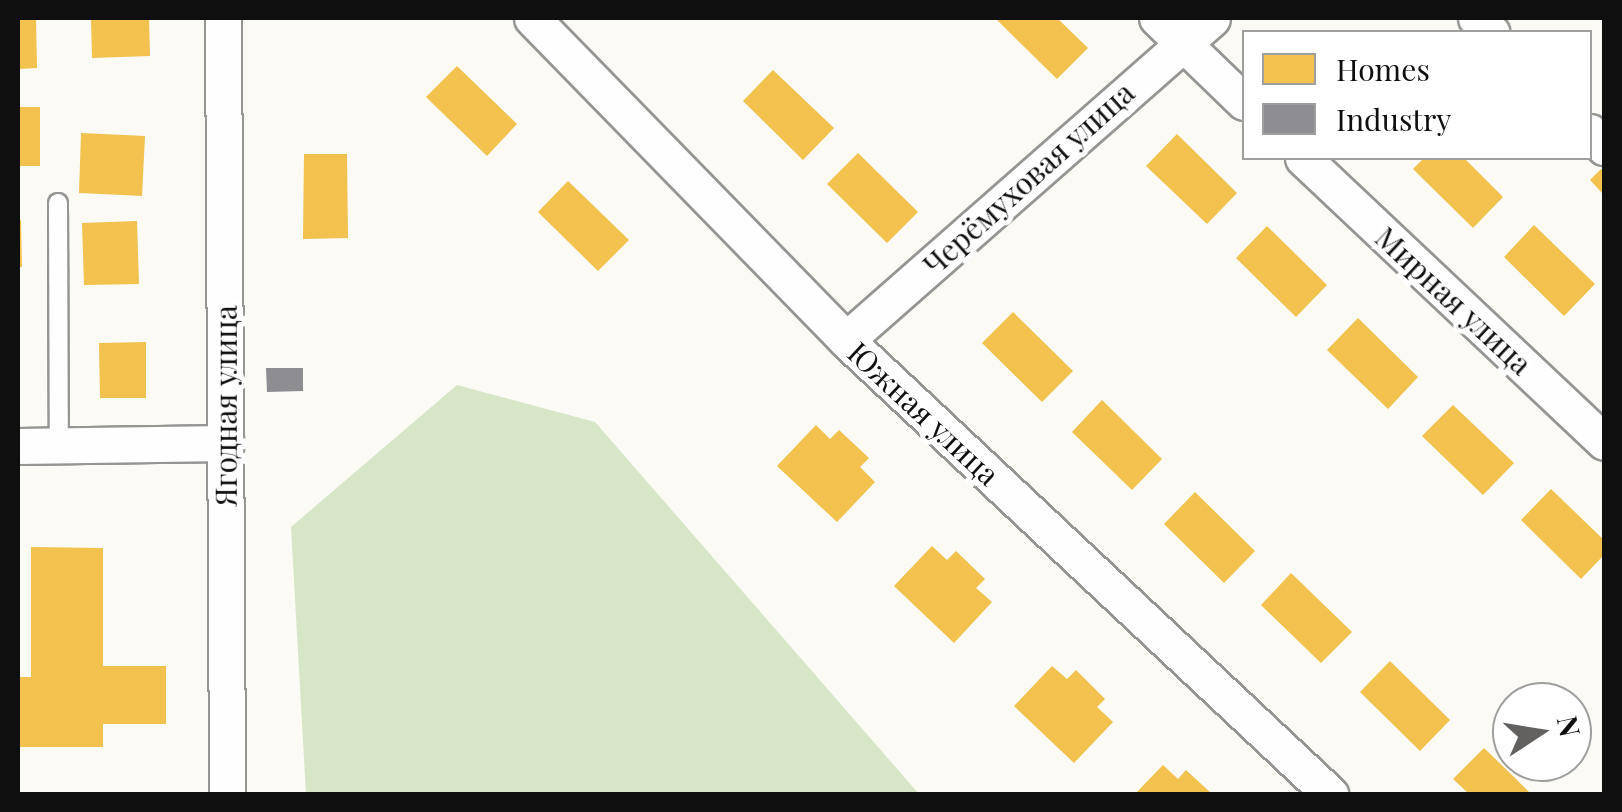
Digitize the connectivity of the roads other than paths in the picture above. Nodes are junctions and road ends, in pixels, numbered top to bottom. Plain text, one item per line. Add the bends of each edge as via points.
1 (224, 18) edge
2 (532, 18) edge
3 (1212, 18) edge
4 (1170, 30) edge
5 (1242, 100) edge
6 (1305, 160) edge
7 (58, 202) dead end
8 (846, 340) junction
9 (1604, 442) edge
10 (226, 444) junction
11 (59, 445) junction
12 (18, 446) edge
13 (227, 794) edge
14 (1330, 794) edge

1 - 10 street, Ягодная улица
2 - 8 street, Южная улица
3 - 4 street, Черёмуховая улица
4 - 5 street
4 - 8 street, Черёмуховая улица
6 - 9 street, Мирная улица
7 - 11 lane
8 - 14 street, Южная улица
10 - 11 street
10 - 13 street, Ягодная улица
11 - 12 street

